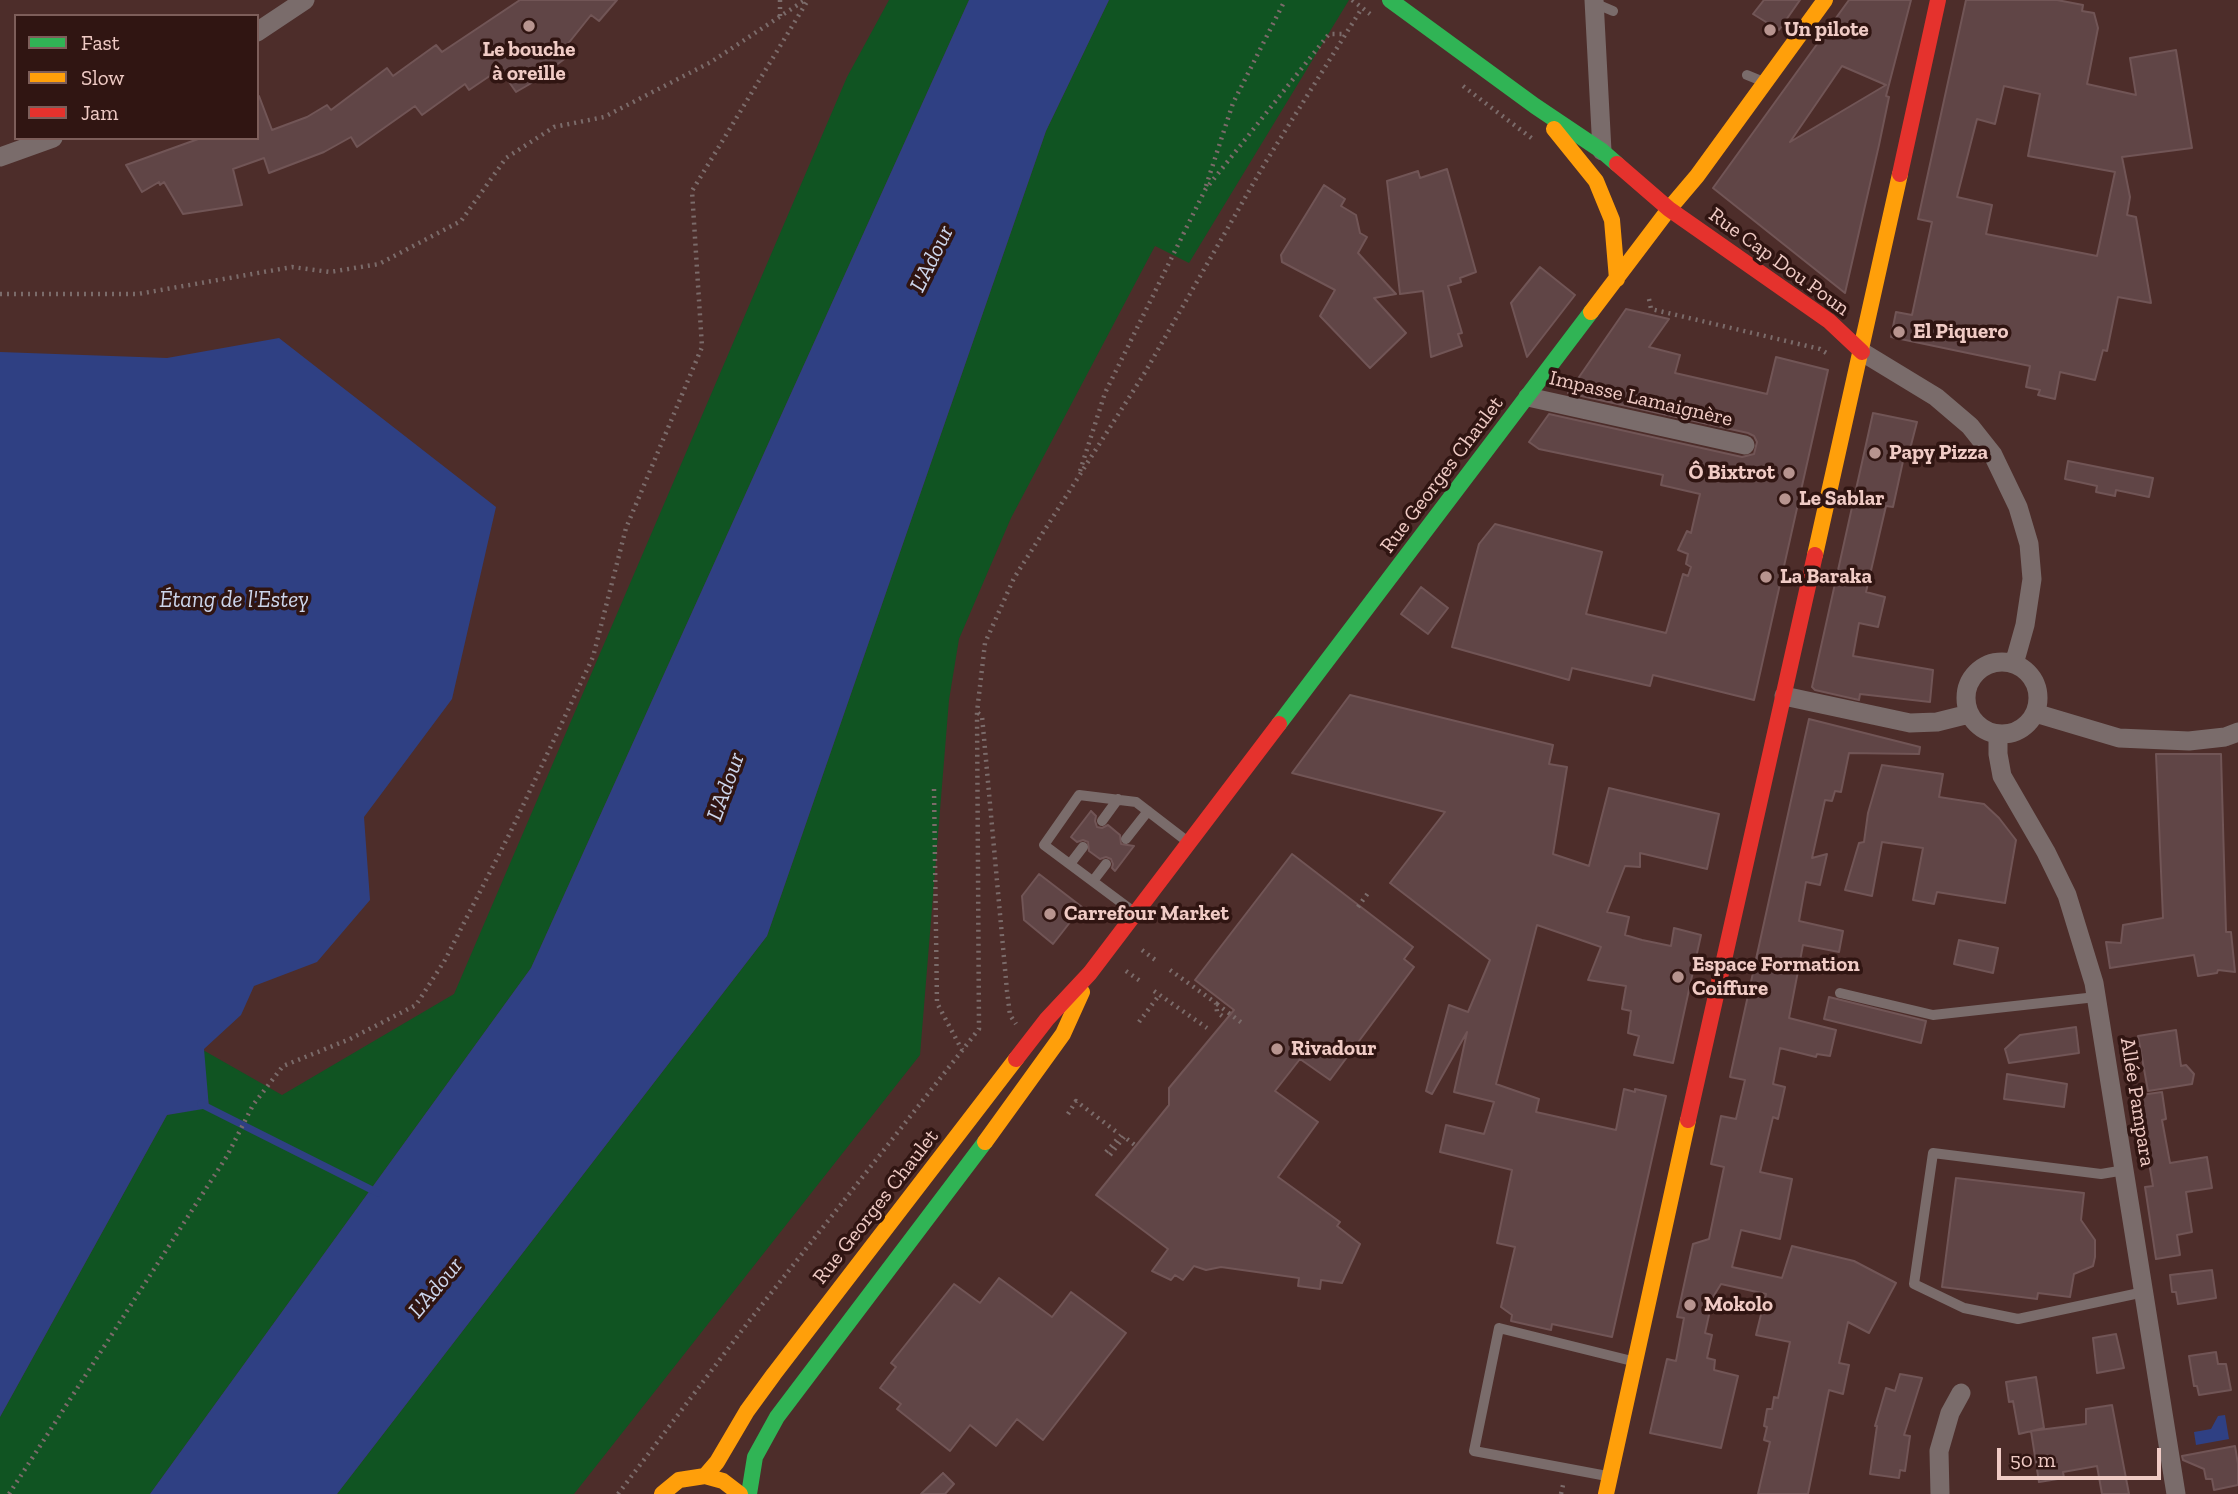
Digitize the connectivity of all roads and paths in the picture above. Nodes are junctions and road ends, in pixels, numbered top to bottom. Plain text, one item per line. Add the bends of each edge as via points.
1 (305, 0) edge
2 (780, 0) edge
3 (806, 0) edge
4 (1285, 0) edge
5 (1352, 0) edge
6 (1390, 0) edge
7 (1825, 0) edge
8 (1938, 0) edge
9 (1594, 1) edge
10 (1362, 8) junction
11 (1613, 11) dead end
12 (1373, 16) dead end
13 (780, 17) junction
14 (259, 31) edge
15 (1346, 34) junction
16 (1747, 75) dead end
17 (1765, 83) junction
18 (1460, 84) dead end
19 (1535, 106) junction
20 (48, 140) edge
21 (1535, 141) dead end
22 (1602, 151) junction
23 (0, 158) edge
24 (1205, 190) junction
25 (1669, 209) junction
26 (1617, 279) junction
27 (0, 294) edge
28 (1649, 299) dead end
29 (1862, 352) junction
30 (1836, 358) dead end
31 (1528, 397) junction
32 (1745, 445) dead end
33 (1077, 480) junction
34 (2014, 664) junction
35 (1784, 696) junction
36 (977, 712) junction
37 (2035, 712) junction
38 (1969, 714) junction
39 (2238, 732) edge
40 (1998, 735) junction
41 (934, 789) dead end
42 (1118, 799) junction
43 (1148, 811) junction
44 (1102, 821) dead end
45 (1126, 839) dead end
46 (1188, 842) junction
47 (1083, 846) dead end
48 (1070, 864) junction
49 (1106, 864) dead end
50 (1093, 881) junction
51 (1368, 893) dead end
52 (1358, 907) dead end
53 (1134, 913) junction
54 (1142, 950) dead end
55 (1158, 962) dead end
56 (1126, 971) dead end
57 (1170, 971) dead end
58 (1090, 973) junction
59 (1143, 983) dead end
60 (1840, 993) dead end
61 (2096, 997) junction
62 (1216, 1003) junction
63 (1226, 1019) dead end
64 (1139, 1021) dead end
65 (1242, 1023) dead end
66 (1208, 1028) dead end
67 (1033, 1037) junction
68 (962, 1050) junction
69 (1068, 1114) dead end
70 (1122, 1136) junction
71 (1136, 1146) dead end
72 (1108, 1154) dead end
73 (2125, 1170) junction
74 (2144, 1292) junction
75 (1636, 1362) junction
76 (1961, 1393) dead end
77 (705, 1476) junction
78 (1610, 1476) junction
79 (1563, 1485) dead end
80 (9, 1494) edge
81 (618, 1494) edge
82 (662, 1494) edge
83 (740, 1494) edge
84 (749, 1494) edge
85 (1561, 1494) edge
86 (1606, 1494) edge
87 (1940, 1494) edge
88 (2176, 1494) edge

1 - 14 street
2 - 13 path
3 - 13 path
3 - 80 path via 692,191 702,347 626,528 593,657 445,960 416,1005 351,1039 283,1066 253,1105 227,1156
4 - 24 path via 1233,103
5 - 10 path
6 - 19 main road
7 - 17 main road, Rue Georges Chaulet
8 - 29 main road
9 - 11 lane
9 - 22 street
10 - 12 path
10 - 15 path
13 - 27 path via 712,62 604,117 554,127 506,158 461,221 379,264 330,272 292,267 138,294
15 - 24 path via 1329,34
15 - 33 path
16 - 17 lane
17 - 25 main road, Rue Georges Chaulet
18 - 21 path
19 - 22 main road, Rue Cap Dou Poun
19 - 26 main road via 1596,181 1612,220
20 - 23 street
22 - 25 main road, Rue Cap Dou Poun
24 - 33 path via 1105,393
25 - 26 main road, Rue Georges Chaulet
25 - 29 main road, Rue Cap Dou Poun via 1829,321
26 - 31 main road, Rue Georges Chaulet
28 - 30 path via 1651,309 1819,349
29 - 34 street via 1936,397 1970,426 1993,455 2018,507 2029,544 2032,579
29 - 35 main road
31 - 32 street, Impasse Lamaignère
31 - 46 main road, Rue Georges Chaulet
33 - 36 path via 1014,578 985,643
34 - 37 street via 2032,678 2038,701
34 - 38 street via 1990,664 1979,670 1966,690
35 - 38 street via 1910,723
35 - 75 main road
36 - 67 path via 982,716 1010,1015
36 - 68 path via 979,1029
37 - 39 street via 2119,738 2189,741
37 - 40 street via 2021,730
38 - 40 street via 1976,724
40 - 61 street, Allée Pampara via 2002,776 2067,895
41 - 68 path via 937,1003
42 - 43 lane via 1136,802
42 - 44 lane
42 - 48 lane via 1079,795 1044,845
43 - 45 lane
43 - 46 lane
46 - 53 main road, Rue Georges Chaulet
47 - 48 lane
48 - 50 lane
49 - 50 lane
50 - 53 lane
51 - 52 path
53 - 58 main road, Rue Georges Chaulet
54 - 55 path
56 - 59 path
57 - 62 path
58 - 67 main road, Rue Georges Chaulet
58 - 84 main road, Rue Georges Chaulet via 1063,1034 1031,1080 777,1417 755,1457
60 - 61 lane via 1933,1015
61 - 73 street, Allée Pampara
62 - 63 path via 1217,1012
62 - 65 path
64 - 66 path via 1157,992
67 - 77 main road, Rue Georges Chaulet via 774,1374
68 - 81 path
69 - 70 path via 1076,1101
70 - 71 path
70 - 72 path
73 - 74 street, Allée Pampara
73 - 74 lane via 2101,1174 1933,1153 1914,1284 1964,1308 2018,1319
74 - 88 street, Allée Pampara
75 - 78 main road
75 - 78 lane via 1499,1328 1474,1451
76 - 87 street via 1939,1451
77 - 82 main road via 680,1480
77 - 83 main road via 723,1481
78 - 86 main road
79 - 85 path

